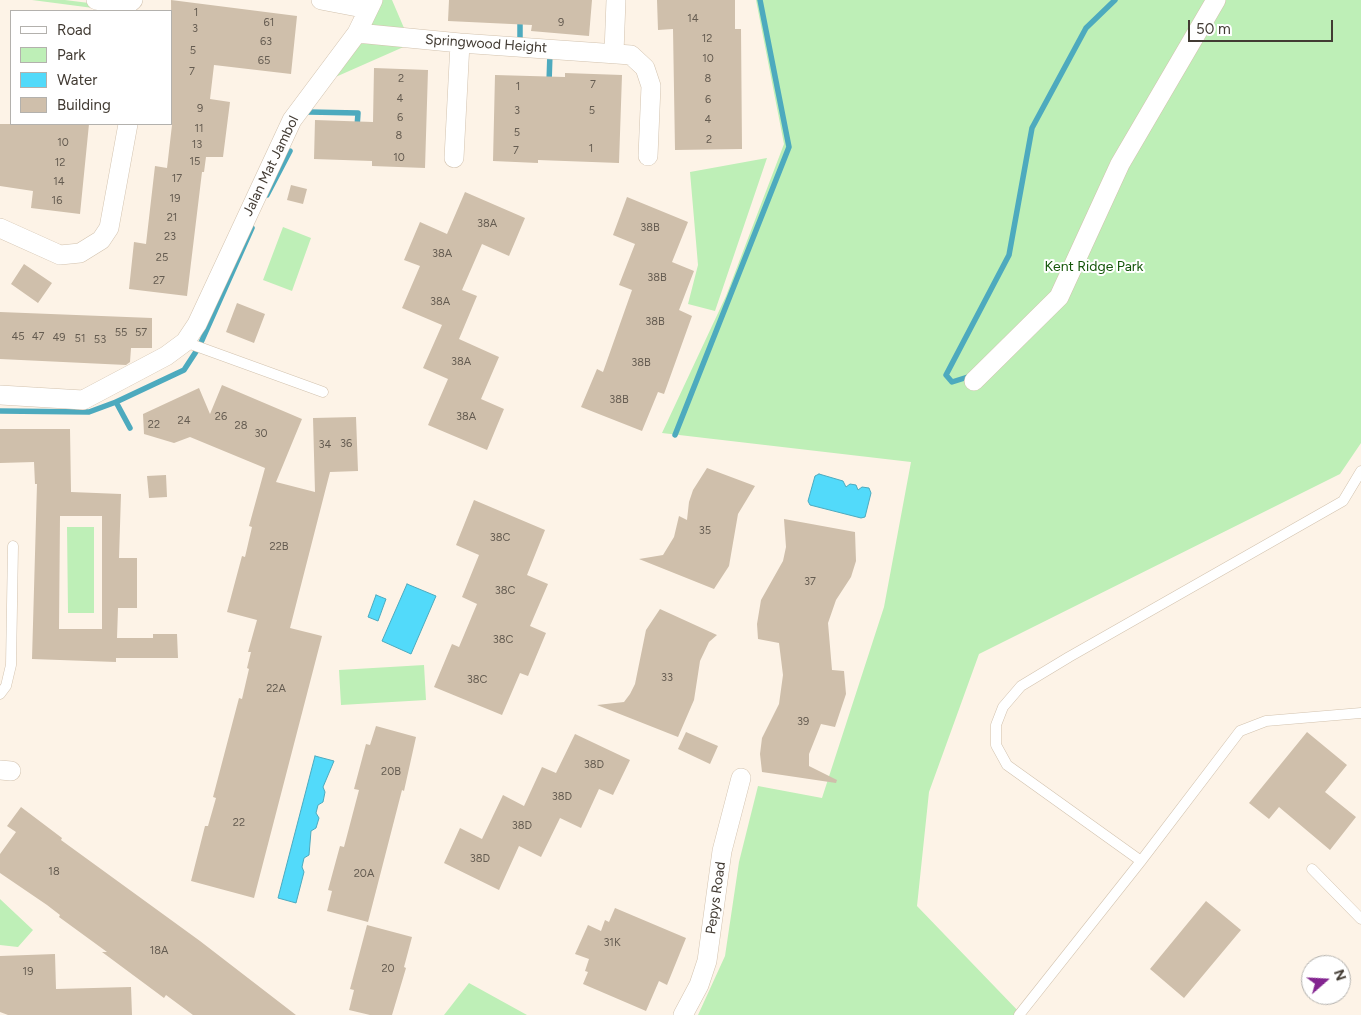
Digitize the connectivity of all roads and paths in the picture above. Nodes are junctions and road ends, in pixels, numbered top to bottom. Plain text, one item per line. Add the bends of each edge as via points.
1 (96, 0) edge
2 (321, 0) edge
3 (616, 0) edge
4 (1216, 0) edge
5 (371, 4) edge
6 (129, 5) edge
7 (357, 33) junction
8 (460, 43) junction
9 (614, 53) junction
10 (128, 125) edge
11 (648, 156) dead end
12 (454, 158) dead end
13 (0, 228) edge
14 (185, 342) junction
15 (974, 381) dead end
16 (323, 392) dead end
17 (0, 395) edge
18 (1361, 471) edge
19 (13, 546) dead end
20 (0, 694) edge
21 (1361, 713) edge
22 (741, 778) dead end
23 (1141, 861) junction
24 (1312, 869) dead end
25 (1361, 919) edge
26 (683, 1015) edge
27 (1018, 1015) edge

1 - 6 street
2 - 5 street
3 - 9 street
4 - 15 street via 1120,164 1060,296
5 - 7 street, Jalan Mat Jambol
7 - 8 street, Springwood Height
7 - 14 street, Jalan Mat Jambol via 292,120 197,324
8 - 9 street, Springwood Height
8 - 12 street
9 - 11 street, Springwood Height via 631,55 645,68 651,86
10 - 13 street via 109,228 101,240 80,254 60,255
14 - 16 lane
14 - 17 street, Jalan Mat Jambol via 166,356 83,400
18 - 23 lane via 1343,501 1069,657 1021,686 1003,706 996,725 996,745 1007,765
19 - 20 lane via 11,665 6,686
21 - 23 lane via 1266,721 1240,731
22 - 26 street, Pepys Road via 722,851 708,961
23 - 27 lane
24 - 25 lane

